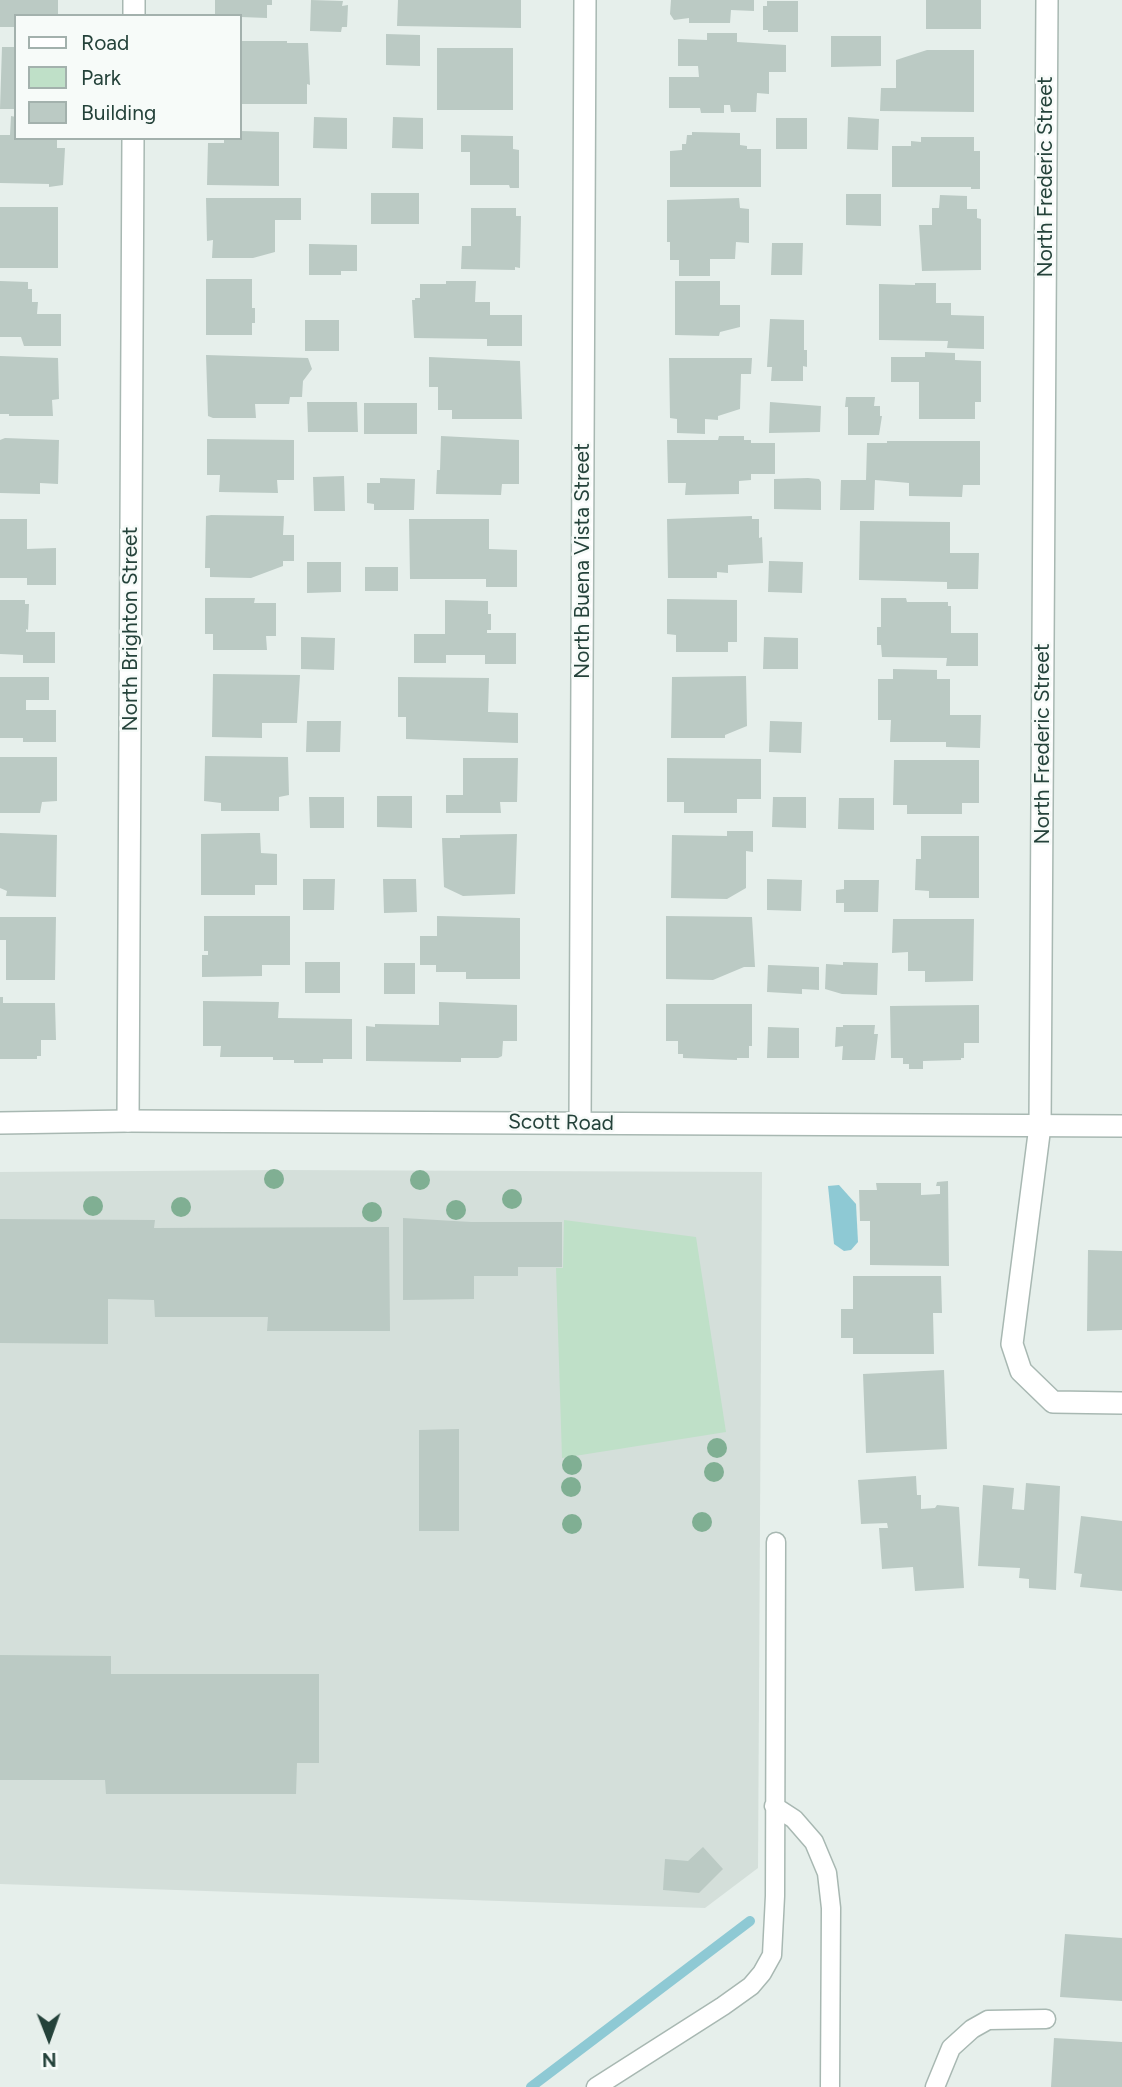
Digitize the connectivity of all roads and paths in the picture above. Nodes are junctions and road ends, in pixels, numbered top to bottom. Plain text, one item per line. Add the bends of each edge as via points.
1 (585, 0) edge
2 (1047, 0) edge
3 (133, 140) edge
4 (128, 1121) junction
5 (0, 1123) edge
6 (580, 1123) junction
7 (1040, 1126) junction
8 (1122, 1126) edge
9 (1122, 1403) edge
10 (776, 1542) dead end
11 (774, 1806) junction
12 (1046, 2019) dead end
13 (596, 2087) edge
14 (830, 2087) edge
15 (935, 2087) edge

1 - 6 street, North Buena Vista Street
2 - 7 street, North Frederic Street
3 - 4 street, North Brighton Street
4 - 5 street, Scott Road
4 - 6 street, Scott Road
6 - 7 street, Scott Road
7 - 8 street, Scott Road
7 - 9 street, North Frederic Street via 1012,1344 1021,1371 1053,1402
10 - 11 lane
11 - 13 lane via 772,1955 762,1973 723,2006
11 - 14 lane via 794,1819 814,1842 827,1873 831,1908
12 - 15 lane via 988,2020 972,2029 951,2048

